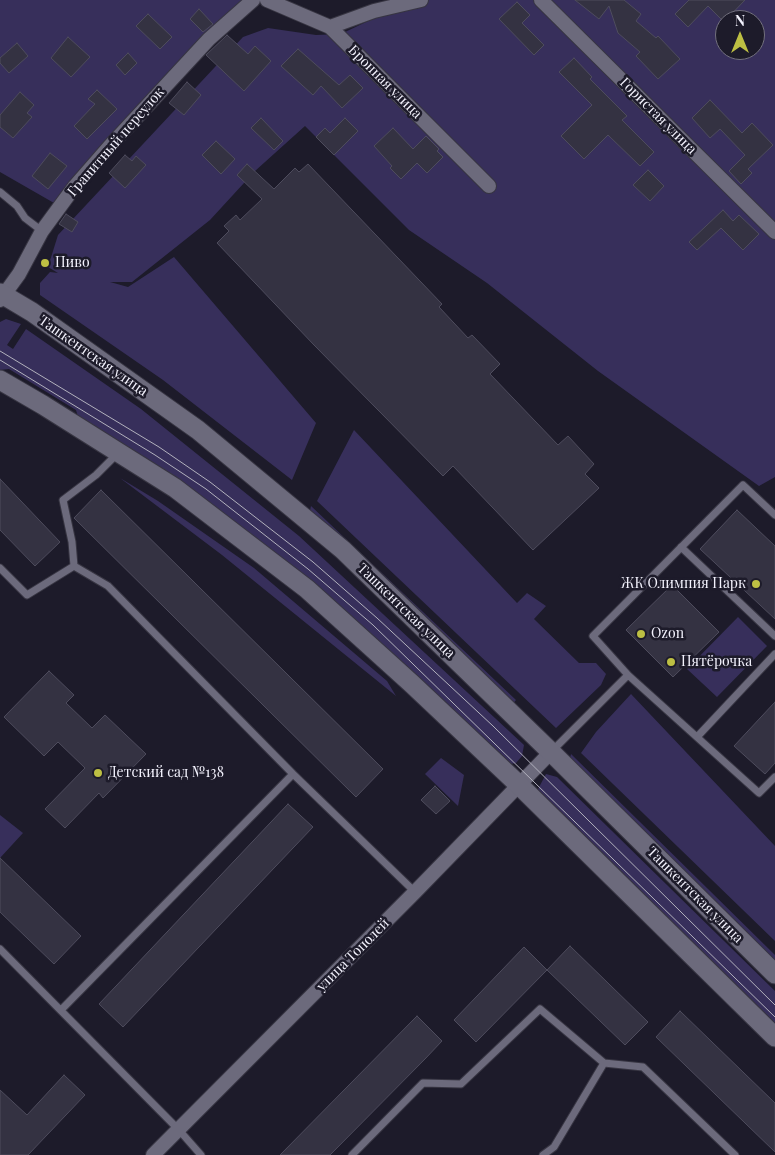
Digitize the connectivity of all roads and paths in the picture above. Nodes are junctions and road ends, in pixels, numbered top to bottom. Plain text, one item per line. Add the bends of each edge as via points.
1 (253, 0) edge
2 (267, 0) edge
3 (421, 0) edge
4 (541, 0) edge
5 (330, 27) junction
6 (489, 186) dead end
7 (0, 192) edge
8 (42, 231) junction
9 (775, 232) edge
10 (1, 296) edge
11 (0, 380) edge
12 (119, 453) junction
13 (775, 515) edge
14 (681, 547) junction
15 (74, 566) junction
16 (0, 568) edge
17 (775, 636) edge
18 (775, 654) edge
19 (628, 675) junction
20 (696, 737) junction
21 (551, 752) junction
22 (294, 774) junction
23 (775, 777) edge
24 (518, 784) junction
25 (415, 892) junction
26 (0, 949) edge
27 (775, 974) edge
28 (60, 1010) junction
29 (775, 1037) edge
30 (604, 1063) junction
31 (179, 1130) junction
32 (153, 1155) edge
33 (201, 1155) edge
34 (352, 1155) edge
35 (543, 1155) edge
36 (735, 1155) edge

1 - 8 street, Гранитный переулок via 209,39 109,147
2 - 5 street, Бронная улица
3 - 5 street via 374,11
4 - 9 street, Гористая улица
5 - 6 street, Бронная улица
7 - 8 lane
8 - 10 street, Гранитный переулок via 19,274
10 - 21 main road, Ташкентская улица via 32,312 198,430 343,550
11 - 12 main road
12 - 15 lane via 63,500
12 - 24 main road via 175,488 307,589
13 - 14 lane via 743,485
14 - 17 lane
14 - 19 lane via 593,636
15 - 16 lane via 28,595
15 - 22 lane via 108,586
18 - 20 lane
19 - 20 lane
19 - 21 lane
20 - 23 lane via 758,793
21 - 24 street, улица Тополей
21 - 27 main road, Ташкентская улица
22 - 25 lane
22 - 28 lane
24 - 25 street, улица Тополей
24 - 29 main road
25 - 31 street, улица Тополей
26 - 28 lane
28 - 31 lane
30 - 34 lane via 540,1009 461,1084 423,1083
30 - 35 lane via 554,1147
30 - 36 lane via 643,1067
31 - 32 street, улица Тополей
31 - 33 lane

